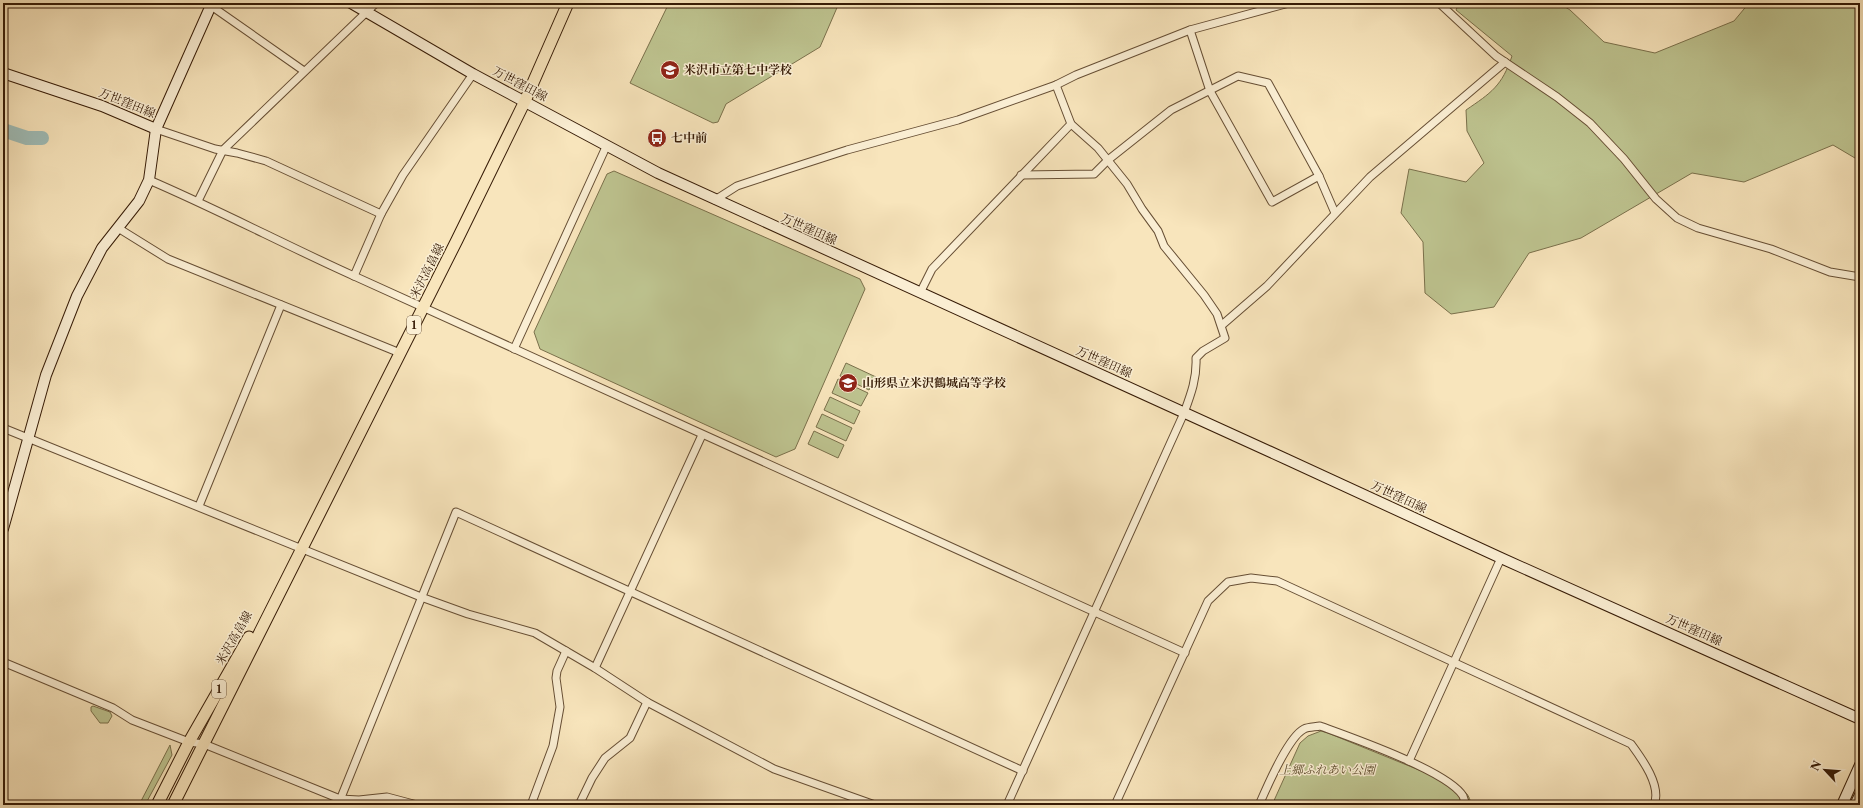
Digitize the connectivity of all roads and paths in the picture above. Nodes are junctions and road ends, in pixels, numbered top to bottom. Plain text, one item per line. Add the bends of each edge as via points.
1 (351, 3) edge
2 (376, 3) edge
3 (568, 3) edge
4 (1289, 3) edge
5 (1439, 3) edge
6 (210, 4) edge
7 (366, 13) junction
8 (1190, 30) junction
9 (1505, 62) junction
10 (304, 71) junction
11 (3, 73) edge
12 (473, 74) junction
13 (1056, 85) junction
14 (1210, 91) junction
15 (525, 101) junction
16 (1071, 124) junction
17 (156, 129) junction
18 (606, 147) junction
19 (223, 150) junction
20 (1108, 160) junction
21 (1021, 175) junction
22 (1319, 176) junction
23 (149, 180) junction
24 (715, 200) junction
25 (198, 201) junction
26 (1336, 213) junction
27 (381, 214) junction
28 (118, 228) junction
29 (354, 276) junction
30 (1860, 277) edge
31 (920, 293) junction
32 (281, 305) junction
33 (423, 308) junction
34 (1222, 325) junction
35 (514, 349) junction
36 (400, 354) junction
37 (1184, 413) junction
38 (3, 428) edge
39 (702, 435) junction
40 (28, 438) junction
41 (199, 506) junction
42 (3, 529) edge
43 (301, 548) junction
44 (1501, 558) junction
45 (631, 592) junction
46 (421, 597) junction
47 (1094, 612) junction
48 (566, 651) junction
49 (1185, 653) junction
50 (3, 662) edge
51 (1454, 663) junction
52 (595, 668) junction
53 (647, 702) junction
54 (1860, 719) edge
55 (189, 742) junction
56 (204, 744) junction
57 (1409, 761) junction
58 (1860, 765) edge
59 (1023, 771) junction
60 (1860, 795) edge
61 (339, 802) edge
62 (157, 805) edge
63 (173, 805) edge
64 (417, 805) edge
65 (532, 805) edge
66 (580, 805) edge
67 (875, 805) edge
68 (1007, 805) edge
69 (1115, 805) edge
70 (1259, 805) edge
71 (1466, 805) edge
72 (1654, 805) edge
73 (1842, 805) edge
74 (1855, 805) edge

1 - 7 main road, 万世窪田線
2 - 7 street
3 - 15 main road, 米沢高畠線 / 1
4 - 8 street
5 - 9 street
6 - 10 street
6 - 17 main road, 万世窪田線
7 - 10 street
7 - 12 main road, 万世窪田線
8 - 13 street
8 - 14 street
9 - 26 street via 1370,177
9 - 30 street via 1590,123 1624,159 1656,199 1677,218 1698,228 1772,249 1830,272
10 - 19 street
11 - 17 main road, 万世窪田線 via 88,101
12 - 15 main road, 万世窪田線
12 - 27 street via 403,175
13 - 16 street
13 - 24 street via 958,120 847,150 738,186
14 - 20 street via 1171,110
14 - 22 street via 1238,76 1268,83
14 - 22 street via 1272,202
15 - 18 main road, 万世窪田線
15 - 33 main road, 米沢高畠線 / 1
16 - 20 street
16 - 21 street
17 - 19 street
17 - 23 main road
18 - 24 main road, 万世窪田線
18 - 35 street
19 - 25 street
19 - 27 street via 266,161
20 - 21 street via 1094,174
20 - 34 street via 1158,231 1164,246 1218,314
21 - 31 street via 932,269
22 - 26 street
23 - 25 street
23 - 28 main road via 139,200
24 - 31 main road, 万世窪田線
25 - 29 street
26 - 34 street via 1267,286
27 - 29 street
28 - 32 street via 168,259
28 - 40 main road via 102,248 77,296 46,375
29 - 33 street
31 - 37 main road, 万世窪田線
32 - 36 street
32 - 41 street
33 - 35 street
33 - 36 main road, 米沢高畠線 / 1
34 - 37 street via 1225,338 1196,358 1193,390
35 - 39 street
36 - 43 main road, 米沢高畠線 / 1
37 - 44 main road, 万世窪田線
37 - 47 street
38 - 40 street
39 - 45 street
39 - 47 street
40 - 41 street
40 - 42 main road
41 - 43 street
43 - 46 street
43 - 55 main road, 米沢高畠線 / 1
43 - 56 main road, 米沢高畠線 / 1
44 - 51 street
44 - 54 main road, 万世窪田線
45 - 46 street via 456,512
45 - 52 street
45 - 59 street
46 - 48 street via 468,614 535,633
46 - 61 street
47 - 49 street
47 - 59 street
48 - 52 street
48 - 65 street via 556,678 560,707 553,746
49 - 51 street via 1208,601 1228,582 1251,578 1277,581
49 - 69 street
50 - 55 street via 113,708 132,720
51 - 57 street
51 - 72 street via 1631,744 1651,772 1656,800
52 - 53 street
53 - 66 street via 630,738 605,758 592,778
53 - 67 street via 774,769
55 - 56 street
55 - 62 main road, 米沢高畠線 / 1
56 - 61 street
56 - 63 main road, 米沢高畠線 / 1
57 - 70 street via 1320,726 1305,728 1293,739
57 - 71 street via 1446,781 1462,795
58 - 73 main road
59 - 68 street
60 - 74 main road
61 - 64 street via 387,796

